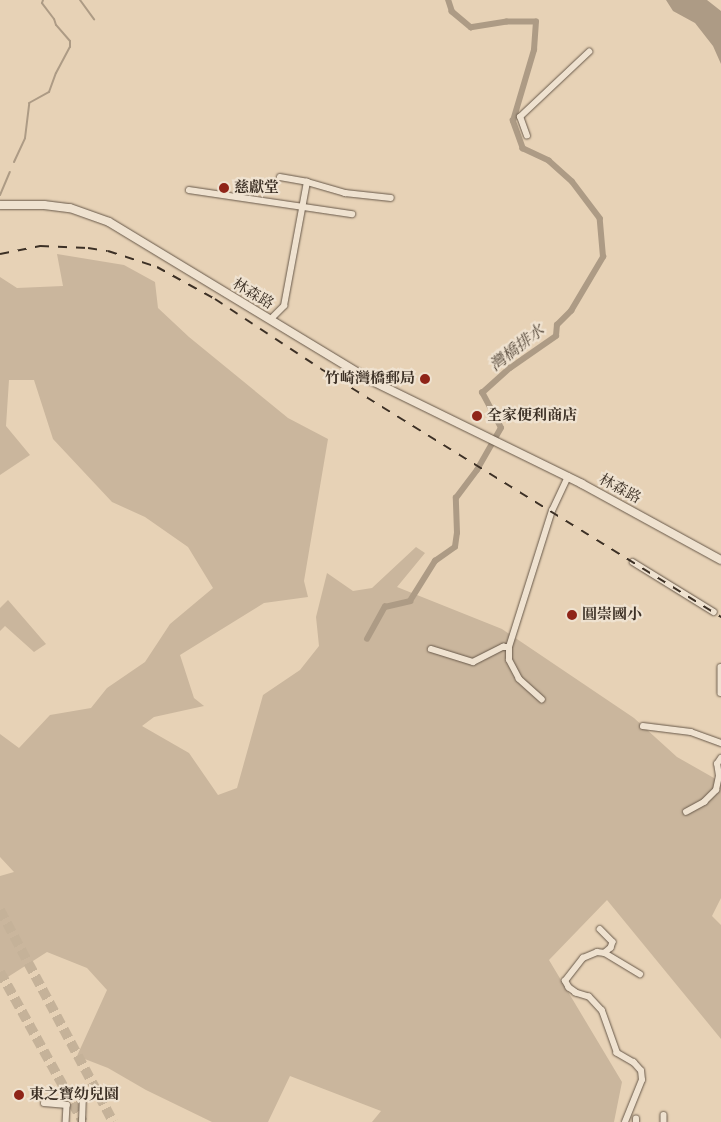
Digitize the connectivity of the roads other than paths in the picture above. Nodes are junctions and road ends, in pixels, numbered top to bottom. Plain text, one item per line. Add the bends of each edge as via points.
1 (589, 52) dead end
2 (527, 136) dead end
3 (280, 177) dead end
4 (307, 182) junction
5 (189, 190) dead end
6 (391, 198) dead end
7 (0, 205) edge
8 (302, 207) junction
9 (352, 214) dead end
10 (270, 320) junction
11 (568, 477) junction
12 (721, 560) edge
13 (633, 562) dead end
14 (714, 612) dead end
15 (509, 647) junction
16 (431, 649) dead end
17 (721, 667) edge
18 (721, 693) edge
19 (542, 700) dead end
20 (643, 726) dead end
21 (721, 743) edge
22 (721, 758) edge
23 (686, 812) dead end
24 (600, 929) dead end
25 (605, 953) junction
26 (640, 974) dead end
27 (83, 1097) dead end
28 (44, 1103) dead end
29 (664, 1114) dead end
30 (66, 1122) edge
31 (82, 1122) edge
32 (624, 1122) edge
33 (664, 1122) edge

1 - 2 street via 520,117
3 - 4 street
4 - 6 street via 345,192
4 - 8 street
5 - 8 street
7 - 10 main road, 林森路 via 70,208 109,222
8 - 9 street
8 - 10 street via 284,306
10 - 11 main road, 林森路 via 368,379
11 - 12 main road, 林森路
11 - 15 street via 552,511
13 - 14 street
15 - 16 street via 473,662
15 - 19 street via 509,660 518,679
17 - 18 street
20 - 21 street via 691,732
22 - 23 street via 717,764 716,790 704,802
24 - 25 street via 614,942
25 - 26 street
25 - 32 street via 591,953 583,958 565,981 576,994 589,996 602,1012 617,1053 641,1071 642,1080
27 - 31 street
28 - 30 street via 67,1105
29 - 33 street

